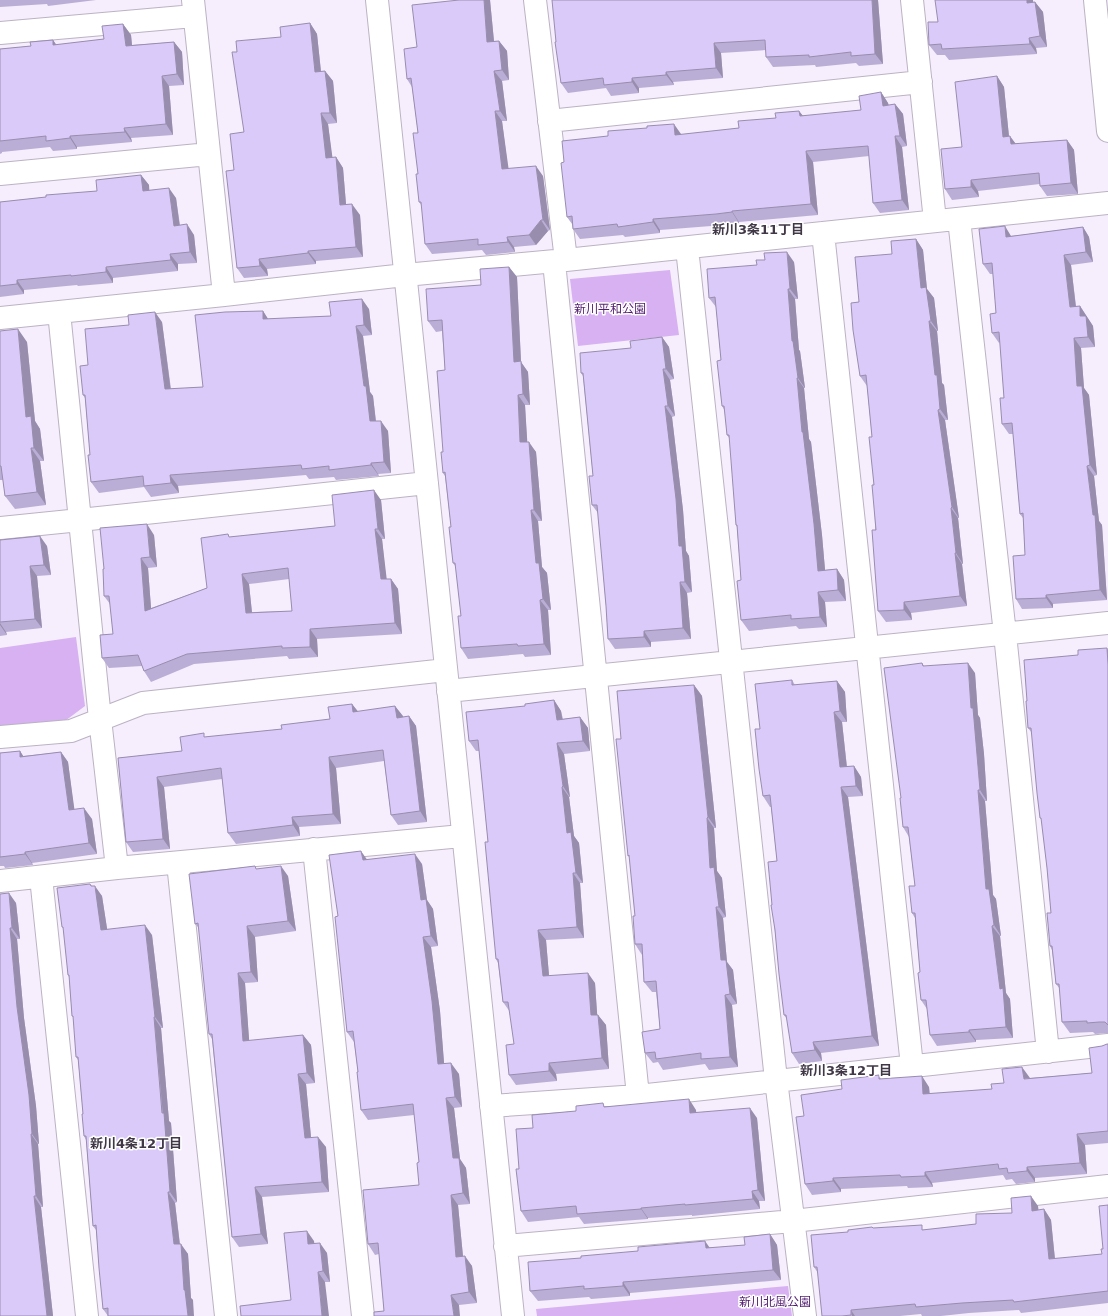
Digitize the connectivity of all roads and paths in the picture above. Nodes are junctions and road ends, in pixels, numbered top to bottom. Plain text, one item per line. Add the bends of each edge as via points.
1 (377, 0) edge
2 (535, 0) edge
3 (912, 0) edge
4 (1095, 0) edge
5 (193, 8) edge
6 (0, 33) edge
7 (1105, 62) edge
8 (921, 82) junction
9 (550, 121) junction
10 (1108, 131) edge
11 (209, 154) junction
12 (0, 174) edge
13 (1108, 203) edge
14 (959, 219) junction
15 (935, 221) junction
16 (824, 233) junction
17 (687, 248) junction
18 (560, 261) junction
19 (405, 275) junction
20 (224, 295) junction
21 (59, 312) junction
22 (0, 318) edge
23 (427, 483) junction
24 (80, 520) junction
25 (0, 528) edge
26 (1108, 623) edge
27 (1005, 634) junction
28 (868, 647) junction
29 (732, 662) junction
30 (595, 675) junction
31 (447, 680) junction
32 (100, 719) junction
33 (0, 738) edge
34 (462, 836) junction
35 (314, 849) junction
36 (178, 863) junction
37 (117, 868) junction
38 (41, 877) junction
39 (0, 881) edge
40 (1108, 1045) edge
41 (1048, 1052) junction
42 (912, 1066) junction
43 (776, 1080) junction
44 (638, 1096) junction
45 (491, 1106) junction
46 (1108, 1186) edge
47 (793, 1221) junction
48 (505, 1246) junction
49 (87, 1316) edge
50 (226, 1316) edge
51 (364, 1316) edge
52 (513, 1316) edge
53 (805, 1316) edge

1 - 19 street
2 - 9 street
3 - 8 street
4 - 7 street
5 - 6 street
5 - 11 street
7 - 10 street
8 - 9 street
8 - 15 street
9 - 18 street
11 - 12 street
11 - 20 street
13 - 14 street
14 - 15 street
14 - 27 street
15 - 16 street
16 - 17 street
16 - 28 street
17 - 18 street
17 - 29 street
18 - 19 street
18 - 30 street
19 - 20 street
19 - 23 street
20 - 21 street
21 - 22 street
21 - 24 street
23 - 24 street
23 - 31 street
24 - 25 street
24 - 32 street
26 - 27 street
27 - 28 street
27 - 41 street
28 - 29 street
28 - 42 street
29 - 30 street
29 - 43 street
30 - 31 street
30 - 44 street
31 - 32 street via 142,703
31 - 34 street
32 - 33 street via 71,731
32 - 37 street
34 - 35 street
34 - 45 street
35 - 36 street
35 - 51 street
36 - 37 street
36 - 50 street
37 - 38 street
38 - 39 street
38 - 49 street
40 - 41 street
41 - 42 street
42 - 43 street
43 - 44 street
43 - 47 street
44 - 45 street
45 - 48 street
46 - 47 street
47 - 48 street
47 - 53 street
48 - 52 street

